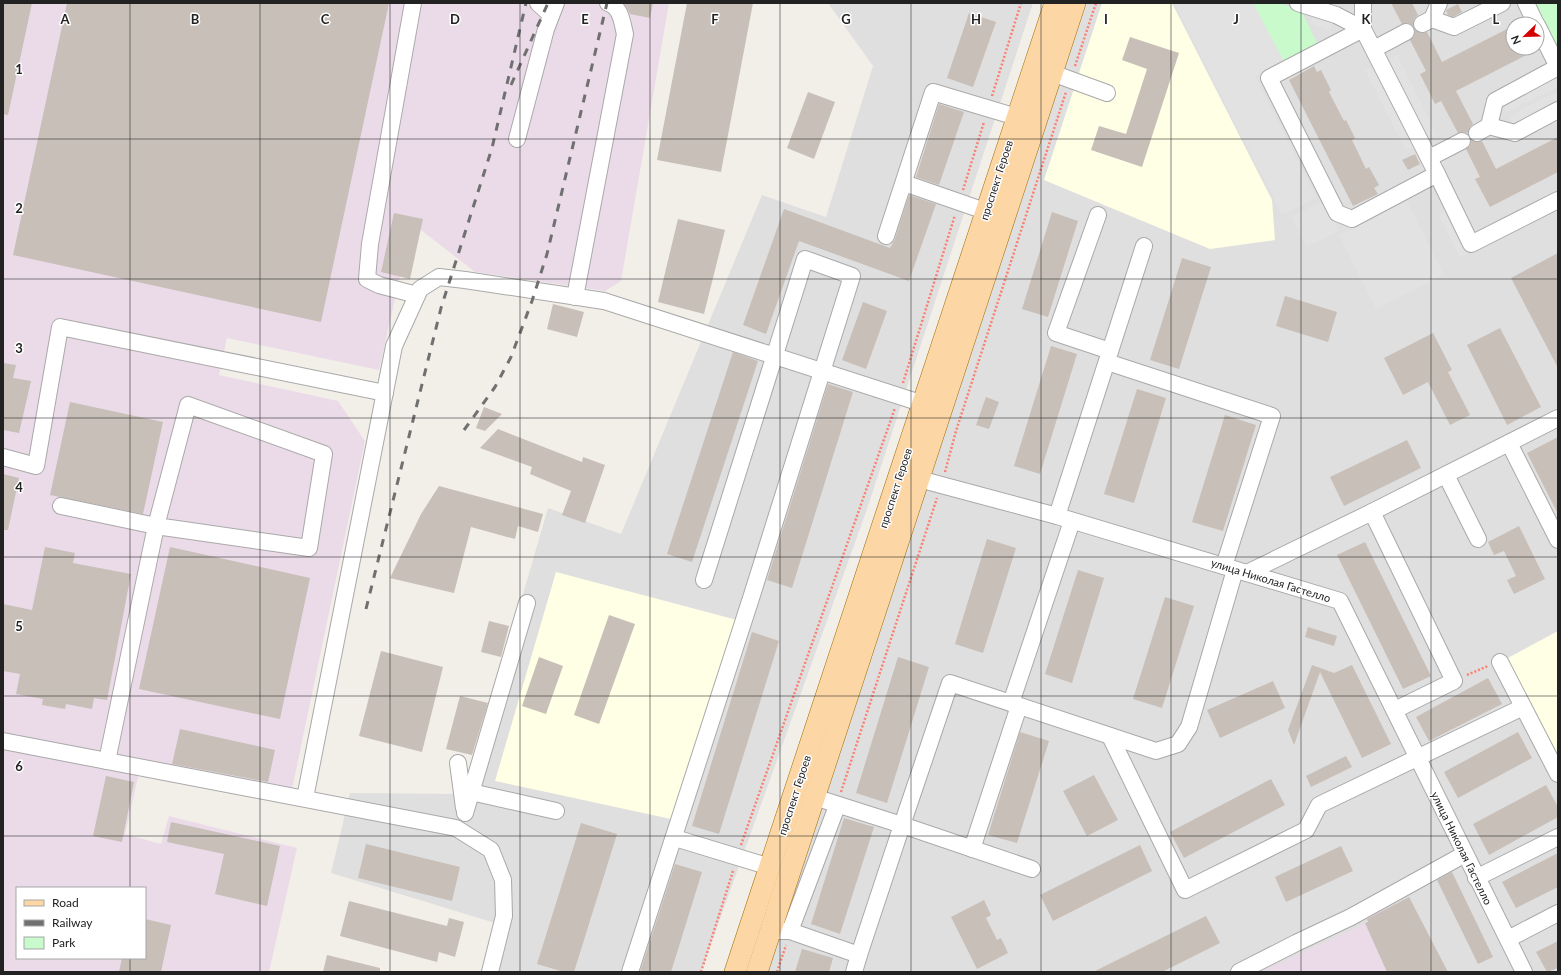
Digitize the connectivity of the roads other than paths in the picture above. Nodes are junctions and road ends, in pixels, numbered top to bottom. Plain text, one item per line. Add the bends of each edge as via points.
1 (413, 3) edge
2 (538, 3) edge
3 (608, 3) edge
4 (1054, 3) edge
5 (1075, 3) edge
6 (1298, 3) edge
7 (1363, 3) edge
8 (1439, 3) edge
9 (1502, 3) edge
10 (1526, 3) edge
11 (553, 9) edge
12 (1532, 16) edge
13 (1363, 29) junction
14 (1406, 32) dead end
15 (1545, 41) edge
16 (1374, 49) junction
17 (1062, 76) junction
18 (1108, 92) dead end
19 (1558, 110) edge
20 (1017, 117) junction
21 (517, 138) dead end
22 (1462, 141) dead end
23 (1429, 158) junction
24 (1437, 174) junction
25 (904, 183) junction
26 (1558, 200) edge
27 (985, 211) junction
28 (1098, 214) dead end
29 (886, 236) dead end
30 (1144, 246) dead end
31 (417, 295) junction
32 (575, 296) junction
33 (774, 355) junction
34 (1108, 356) junction
35 (821, 371) junction
36 (385, 393) junction
37 (932, 407) junction
38 (1558, 418) edge
39 (1509, 443) junction
40 (3, 457) edge
41 (1446, 475) junction
42 (919, 478) junction
43 (61, 506) dead end
44 (1372, 512) junction
45 (1065, 519) junction
46 (156, 526) junction
47 (1478, 539) dead end
48 (1558, 540) edge
49 (1235, 570) junction
50 (704, 580) dead end
51 (527, 603) dead end
52 (1500, 662) road end
53 (1015, 705) junction
54 (1523, 707) junction
55 (1395, 710) junction
56 (1110, 736) junction
57 (3, 741) edge
58 (1418, 758) junction
59 (107, 760) junction
60 (458, 763) dead end
61 (1558, 774) edge
62 (471, 792) junction
63 (814, 797) junction
64 (305, 798) junction
65 (837, 806) junction
66 (556, 811) dead end
67 (465, 813) junction
68 (902, 825) junction
69 (468, 835) junction
70 (1558, 837) edge
71 (675, 838) junction
72 (972, 849) junction
73 (1465, 854) junction
74 (770, 867) junction
75 (1032, 868) dead end
76 (1476, 878) junction
77 (1558, 913) edge
78 (781, 931) junction
79 (1508, 940) junction
80 (859, 955) junction
81 (490, 972) edge
82 (630, 972) edge
83 (735, 972) edge
84 (757, 972) edge
85 (854, 972) edge
86 (1239, 972) edge
87 (1524, 972) edge

1 - 31 street via 371,236 367,279 379,285
2 - 11 street
3 - 32 street via 613,4 621,15 625,34
4 - 20 main road, проспект Героев
5 - 17 main road, проспект Героев
6 - 13 street via 1336,15
7 - 13 street
8 - 9 street via 1427,21 1454,27
10 - 12 street
11 - 21 street
13 - 16 street
13 - 24 street via 1269,78 1337,213 1352,219
14 - 16 street
15 - 19 street via 1558,67 1495,101 1483,130 1515,133
16 - 23 street
17 - 18 street
17 - 37 main road, проспект Героев
20 - 25 street via 933,92
20 - 27 main road, проспект Героев
22 - 23 street
23 - 24 street
24 - 26 street via 1471,244
25 - 27 street
25 - 29 street
27 - 37 main road, проспект Героев
28 - 34 street via 1056,333
30 - 34 street
31 - 32 street via 420,289 439,277
31 - 36 street via 394,346
32 - 33 street via 604,301
33 - 35 street
33 - 35 street via 805,259 852,276
33 - 50 street
34 - 45 street
34 - 49 street via 1272,416
35 - 37 street
35 - 71 street
36 - 40 street via 60,327 36,466
36 - 64 street
37 - 42 main road, проспект Героев
37 - 74 main road, проспект Героев
38 - 39 street
39 - 41 street
39 - 48 street
41 - 44 street
41 - 47 street
42 - 45 street, улица Николая Гастелло
42 - 63 main road, проспект Героев
43 - 46 street
44 - 49 street
44 - 55 street via 1454,681
45 - 49 street, улица Николая Гастелло
45 - 53 street
46 - 46 street via 309,548 324,454 188,405
46 - 59 street
49 - 55 street, улица Николая Гастелло via 1340,601
49 - 56 street via 1189,727 1178,744 1156,751
51 - 62 street
52 - 54 street
53 - 56 street
53 - 68 street via 950,683
53 - 72 street
54 - 58 street
54 - 61 street
55 - 58 street, улица Николая Гастелло
56 - 58 street via 1185,890 1306,830 1319,805
57 - 59 street
58 - 73 street, улица Николая Гастелло
59 - 64 street
60 - 67 street
62 - 66 street
62 - 67 street
63 - 65 street
63 - 78 main road, проспект Героев
64 - 69 street via 456,828
65 - 68 street
65 - 78 street
67 - 69 street
68 - 72 street
68 - 80 street
69 - 81 street via 491,850 503,880 504,916
70 - 76 street
71 - 74 street
71 - 82 street
72 - 75 street
73 - 76 street, улица Николая Гастелло
73 - 86 street via 1351,917
74 - 83 main road, проспект Героев
76 - 79 street, улица Николая Гастелло
77 - 79 street
78 - 80 street
78 - 84 main road, проспект Героев
79 - 87 street, улица Николая Гастелло
80 - 85 street

